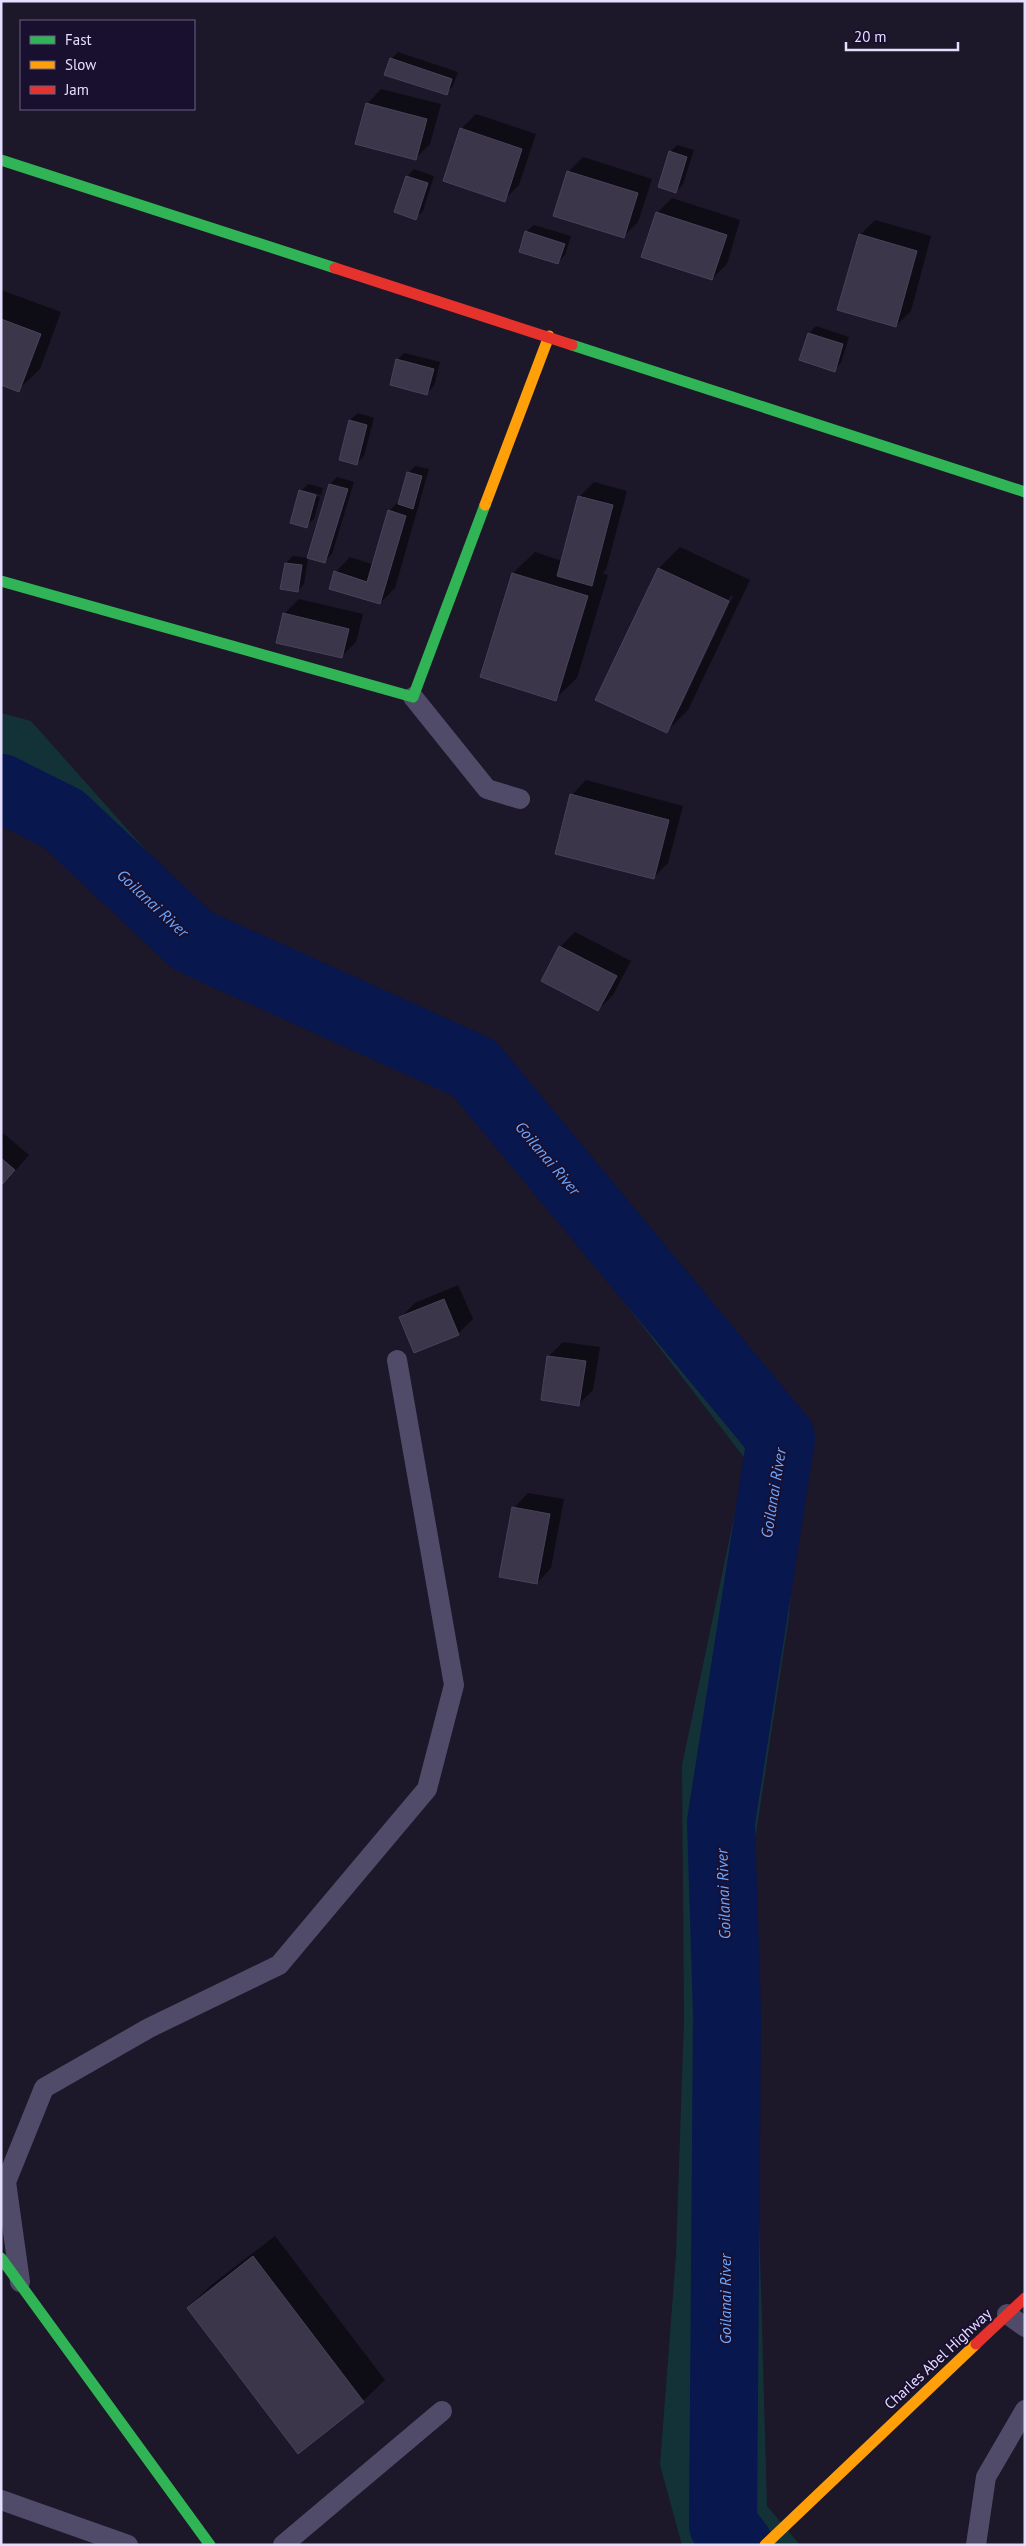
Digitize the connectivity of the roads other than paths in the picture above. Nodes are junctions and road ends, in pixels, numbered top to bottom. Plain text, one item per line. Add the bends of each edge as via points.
1 (1, 160) edge
2 (549, 336) junction
3 (1025, 492) edge
4 (1, 581) edge
5 (413, 697) junction
6 (520, 799) dead end
7 (397, 1360) dead end
8 (1, 2258) edge
9 (20, 2284) junction
10 (1025, 2298) edge
11 (1008, 2314) junction
12 (1025, 2327) edge
13 (1025, 2410) edge
14 (442, 2411) dead end
15 (1, 2500) edge
16 (128, 2545) edge
17 (210, 2545) edge
18 (282, 2545) edge
19 (765, 2545) edge
20 (976, 2545) edge

1 - 2 street
2 - 3 street
2 - 5 street
4 - 5 street
5 - 6 lane via 488,789
7 - 9 lane via 454,1685 427,1790 279,1965 149,2028 44,2088 6,2182
8 - 9 street
9 - 17 street
10 - 11 street, Charles Abel Highway
11 - 12 lane
11 - 19 street, Charles Abel Highway
13 - 20 lane via 986,2478
14 - 18 lane
15 - 16 lane

